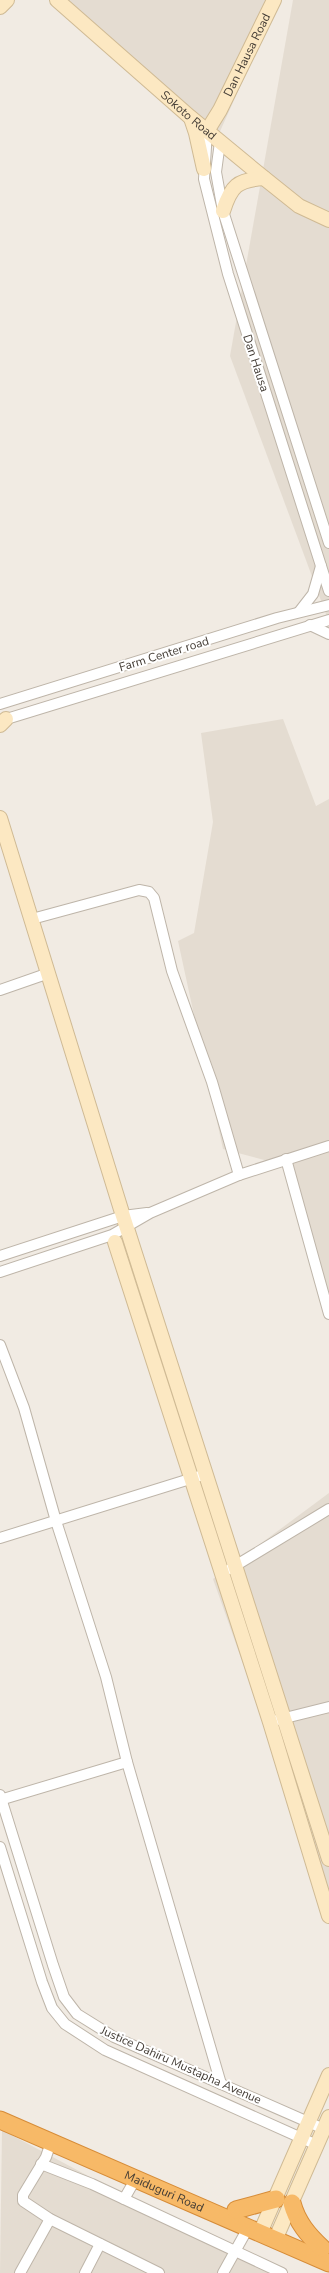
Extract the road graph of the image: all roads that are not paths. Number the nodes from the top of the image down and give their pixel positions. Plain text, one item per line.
1 (7, 0) edge
2 (57, 0) edge
3 (274, 0) edge
4 (0, 7) edge
5 (220, 110) junction
6 (190, 117) junction
7 (207, 131) junction
8 (220, 142) junction
9 (204, 169) junction
10 (264, 178) junction
11 (223, 211) junction
12 (329, 220) edge
13 (329, 543) edge
14 (321, 566) junction
15 (329, 591) edge
16 (329, 605) edge
17 (299, 612) junction
18 (329, 620) edge
19 (310, 625) junction
20 (329, 634) edge
21 (0, 704) edge
22 (2, 721) edge
23 (0, 818) edge
24 (32, 920) junction
25 (49, 973) junction
26 (0, 990) edge
27 (329, 1146) edge
28 (286, 1159) junction
29 (238, 1175) junction
30 (125, 1222) junction
31 (115, 1242) dead end
32 (0, 1256) edge
33 (0, 1272) edge
34 (329, 1314) edge
35 (0, 1345) edge
36 (206, 1474) junction
37 (191, 1478) junction
38 (329, 1509) edge
39 (56, 1521) junction
40 (0, 1538) edge
41 (234, 1567) junction
42 (220, 1573) junction
43 (328, 1710) edge
44 (285, 1719) junction
45 (270, 1722) junction
46 (127, 1762) junction
47 (0, 1798) edge
48 (0, 1848) edge
49 (329, 1859) edge
50 (329, 1916) edge
51 (76, 2014) junction
52 (65, 2024) junction
53 (329, 2075) edge
54 (221, 2084) junction
55 (0, 2108) edge
56 (0, 2120) edge
57 (308, 2122) junction
58 (326, 2123) edge
59 (0, 2134) edge
60 (33, 2135) junction
61 (301, 2138) junction
62 (51, 2142) junction
63 (318, 2145) junction
64 (42, 2164) junction
65 (135, 2180) junction
66 (124, 2199) junction
67 (276, 2199) junction
68 (292, 2203) junction
69 (236, 2210) junction
70 (50, 2219) junction
71 (266, 2231) junction
72 (100, 2244) junction
73 (326, 2249) edge
74 (235, 2250) junction
75 (329, 2264) edge
76 (20, 2273) edge
77 (85, 2273) edge
78 (159, 2273) edge
79 (223, 2273) edge
80 (282, 2273) edge

1 - 4 street
2 - 6 street, Sokoto Road
3 - 5 street, Dan Hausa Road
5 - 7 street, Dan Hausa Road
5 - 8 street
6 - 7 street, Sokoto Road
6 - 9 street
7 - 8 street, Sokoto Road
7 - 9 street, Dan Hausa
8 - 10 street, Sokoto Road
8 - 11 street, Dan Hausa
9 - 14 street, Dan Hausa
10 - 11 street
10 - 12 street, Sokoto Road
11 - 13 street, Dan Hausa
14 - 15 street, Dan Hausa
14 - 17 street
16 - 17 street, Farm Center road
17 - 21 street, Farm Center road
18 - 19 street
19 - 20 street
19 - 22 street
23 - 24 street
24 - 25 street
24 - 29 street
25 - 26 street
25 - 30 street
27 - 28 street
28 - 29 street
28 - 34 street
29 - 30 street
30 - 32 street
30 - 33 street
30 - 36 street
31 - 37 street
35 - 39 street
36 - 37 street
36 - 41 street
37 - 39 street
37 - 42 street
38 - 41 street
39 - 40 street
39 - 46 street
41 - 42 street
41 - 44 street
42 - 45 street
43 - 44 street
44 - 45 street
44 - 49 street
45 - 50 street
46 - 47 street
46 - 54 street
47 - 51 street, Justice Dahiru Mustapha Avenue
48 - 52 street
51 - 52 street
51 - 54 street, Justice Dahiru Mustapha Avenue
52 - 61 street
53 - 57 street
54 - 57 street, Justice Dahiru Mustapha Avenue
55 - 69 highway, Maiduguri Road
56 - 60 highway, Maiduguri Road
57 - 58 street, Justice Dahiru Mustapha Avenue
57 - 61 street
58 - 63 street
59 - 60 highway
60 - 62 highway, Maiduguri Road
61 - 63 street
61 - 67 street
62 - 64 street
62 - 65 highway, Maiduguri Road
63 - 68 street
64 - 66 street
64 - 70 street
65 - 66 street
65 - 71 highway, Maiduguri Road
66 - 74 street
67 - 69 highway
67 - 71 street
68 - 71 street
68 - 73 highway
69 - 71 highway, Maiduguri Road
70 - 72 street
70 - 76 street
71 - 73 highway, Maiduguri Road
71 - 74 street
71 - 75 highway, Maiduguri Road
72 - 77 street
72 - 78 street
74 - 79 street
74 - 80 street

